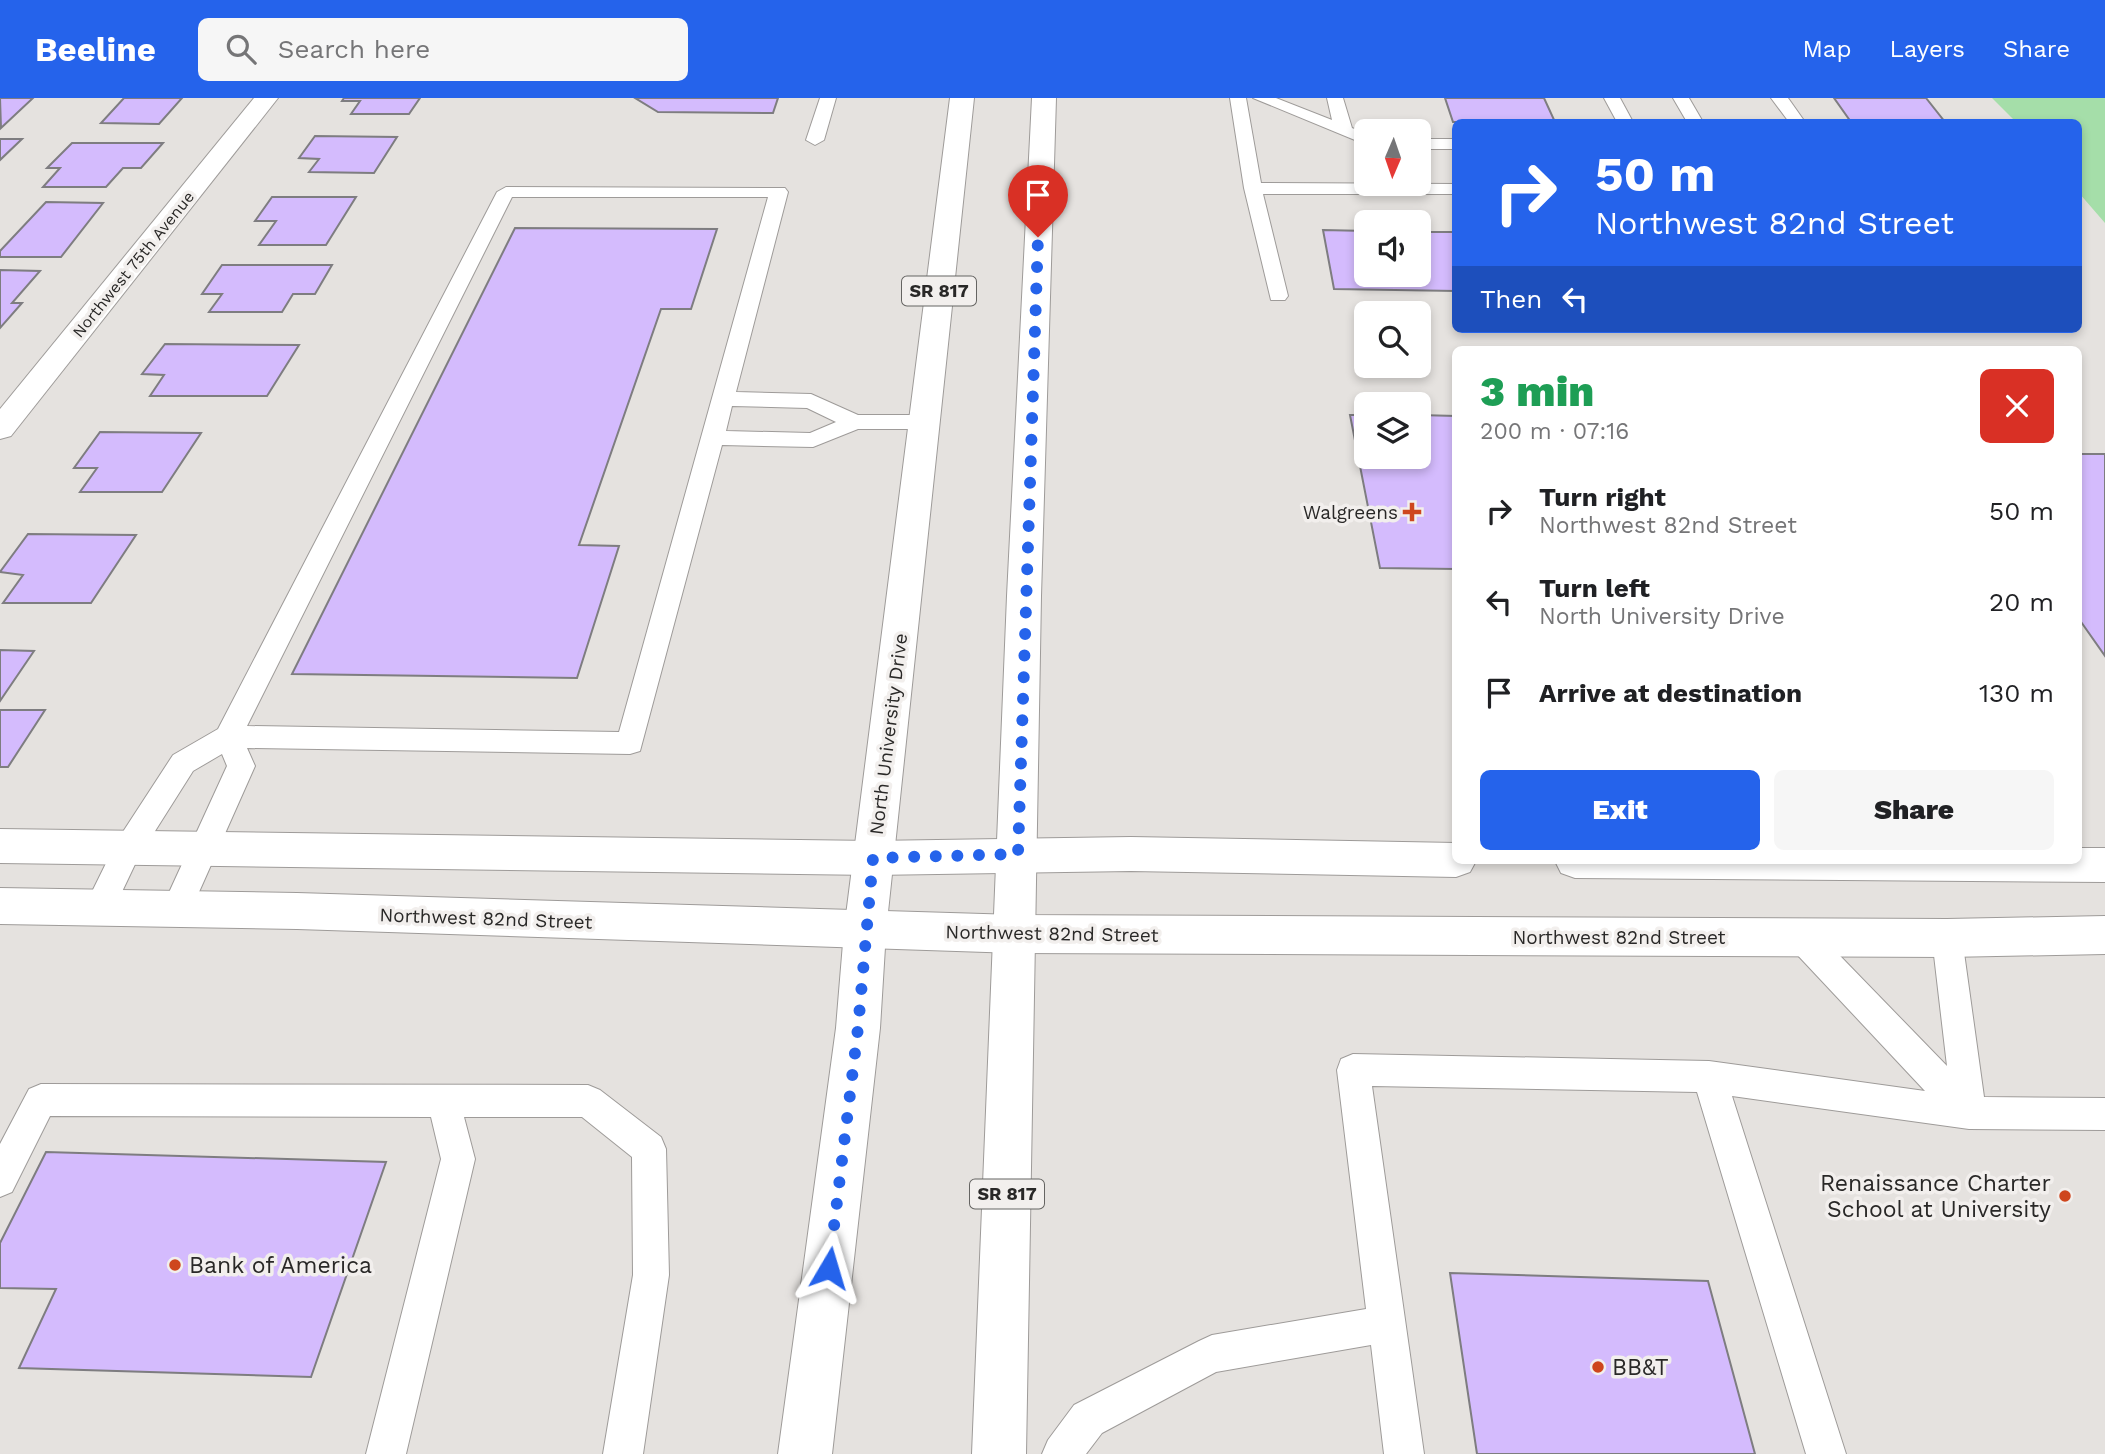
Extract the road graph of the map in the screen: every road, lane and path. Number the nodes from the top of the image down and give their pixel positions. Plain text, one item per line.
1 (267, 98) edge
2 (828, 98) edge
3 (961, 98) edge
4 (1044, 98) edge
5 (1238, 98) edge
6 (1261, 98) edge
7 (1335, 98) edge
8 (1612, 98) edge
9 (1681, 98) edge
10 (1779, 98) edge
11 (1623, 119) edge
12 (1693, 119) edge
13 (1795, 119) edge
14 (1345, 132) junction
15 (1354, 135) edge
16 (815, 141) dead end
17 (1432, 144) edge
18 (1452, 144) edge
19 (1253, 188) junction
20 (1452, 189) edge
21 (1278, 296) dead end
22 (724, 399) junction
23 (855, 422) junction
24 (925, 422) junction
25 (0, 429) edge
26 (714, 438) junction
27 (228, 737) junction
28 (0, 846) edge
29 (127, 850) junction
30 (204, 852) junction
31 (1018, 854) junction
32 (873, 858) junction
33 (1452, 860) edge
34 (1972, 864) edge
35 (2105, 865) edge
36 (0, 906) edge
37 (99, 908) junction
38 (176, 911) junction
39 (865, 931) junction
40 (1016, 934) junction
41 (2105, 935) edge
42 (1801, 937) junction
43 (1947, 938) junction
44 (1709, 1077) junction
45 (444, 1102) junction
46 (1969, 1113) junction
47 (2105, 1114) edge
48 (0, 1180) edge
49 (1386, 1324) junction
50 (386, 1454) edge
51 (623, 1454) edge
52 (805, 1454) edge
53 (999, 1454) edge
54 (1062, 1454) edge
55 (1404, 1454) edge
56 (1826, 1454) edge

1 - 25 street, Northwest 75th Avenue
2 - 16 lane
3 - 24 street, North University Drive / SR 817
4 - 31 street, SR 817
5 - 19 lane
6 - 14 lane
7 - 14 lane
8 - 11 lane
9 - 12 lane
10 - 13 lane
14 - 15 lane
17 - 18 lane
19 - 20 lane
19 - 21 lane
22 - 23 lane
22 - 26 lane
22 - 27 lane
23 - 24 lane
23 - 26 lane
24 - 32 street, North University Drive / SR 817
26 - 27 lane
27 - 29 lane
27 - 30 lane
28 - 29 street
29 - 30 street
29 - 37 lane
30 - 32 street
30 - 38 lane
31 - 32 street
31 - 33 street
31 - 40 street, SR 817
32 - 39 street, North University Drive / SR 817
34 - 35 street
36 - 37 street, Northwest 82nd Street
37 - 38 street, Northwest 82nd Street
38 - 39 street, Northwest 82nd Street
39 - 40 street, Northwest 82nd Street
39 - 52 street, North University Drive / SR 817
40 - 42 street, Northwest 82nd Street
40 - 53 street, SR 817
41 - 43 street, Northwest 82nd Street
42 - 43 street, Northwest 82nd Street
42 - 46 lane
43 - 46 lane
44 - 46 lane
44 - 49 lane
44 - 56 lane
45 - 48 lane
45 - 50 lane
45 - 51 lane
46 - 47 lane
49 - 54 lane
49 - 55 lane

